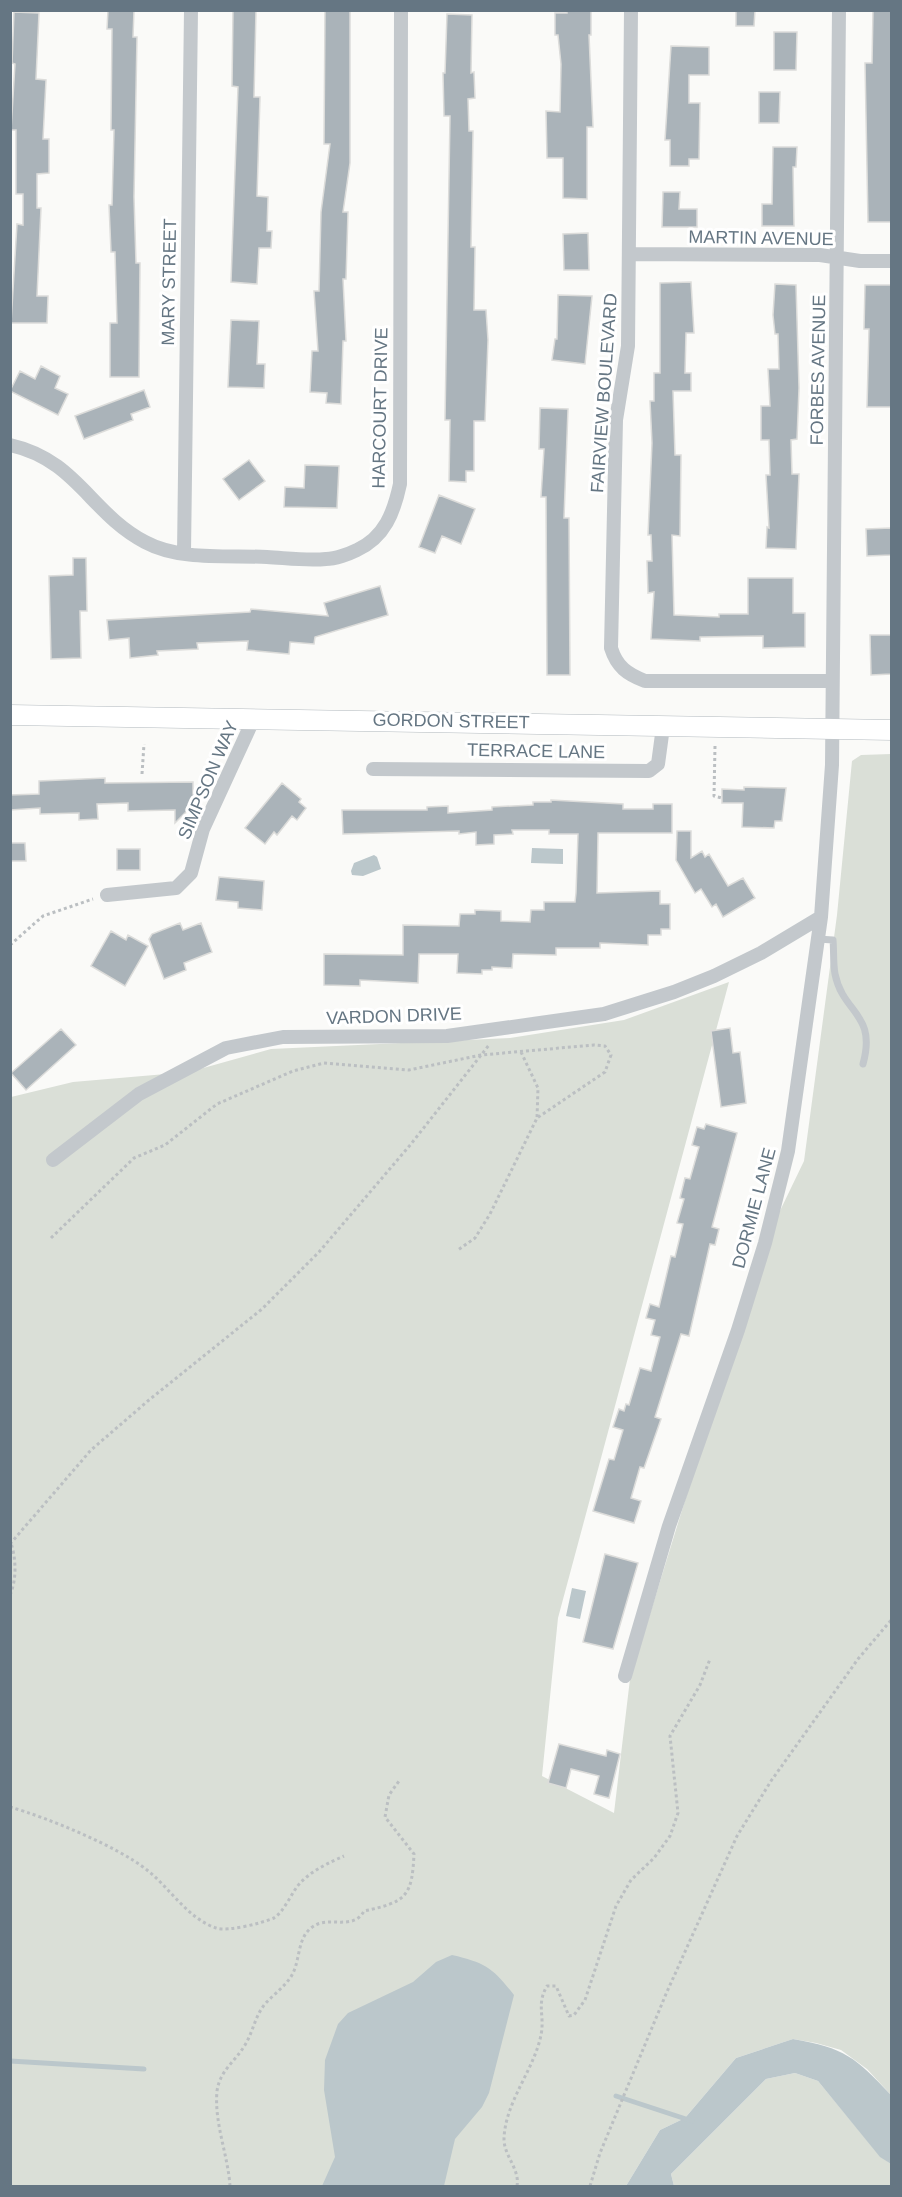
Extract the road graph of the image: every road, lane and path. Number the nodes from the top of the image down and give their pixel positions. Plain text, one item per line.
1 (191, 10) edge
2 (400, 10) edge
3 (631, 10) edge
4 (839, 10) edge
5 (630, 254) junction
6 (837, 257) junction
7 (891, 261) edge
8 (10, 445) edge
9 (184, 553) junction
10 (832, 681) junction
11 (10, 715) edge
12 (254, 718) junction
13 (663, 727) junction
14 (832, 730) junction
15 (891, 730) edge
16 (144, 744) dead end
17 (716, 746) dead end
18 (373, 769) dead end
19 (142, 774) dead end
20 (722, 798) dead end
21 (106, 895) joint
22 (821, 917) junction
23 (818, 939) junction
24 (10, 945) edge
25 (502, 1028) junction
26 (520, 1051) junction
27 (481, 1055) junction
28 (863, 1064) dead end
29 (537, 1118) junction
30 (53, 1160) dead end
31 (51, 1238) dead end
32 (458, 1250) dead end
33 (11, 1544) edge
34 (10, 1595) edge
35 (891, 1619) edge
36 (710, 1659) dead end
37 (625, 1676) dead end
38 (399, 1781) dead end
39 (10, 1806) edge
40 (344, 1856) dead end
41 (230, 2187) edge
42 (517, 2187) edge
43 (590, 2187) edge

1 - 9 street, MARY STREET
2 - 9 street, HARCOURT DRIVE
3 - 5 street, FAIRVIEW BOULEVARD
4 - 6 street, FORBES AVENUE
5 - 6 street, MARTIN AVENUE
5 - 10 street, FAIRVIEW BOULEVARD
6 - 7 street, MARTIN AVENUE
6 - 10 street, FORBES AVENUE
8 - 9 street, HARCOURT DRIVE
10 - 14 street, FORBES AVENUE
11 - 12 main road, GORDON STREET
12 - 13 main road, GORDON STREET
12 - 21 street, SIMPSON WAY
13 - 14 main road, GORDON STREET
13 - 18 street, TERRACE LANE
14 - 15 main road, GORDON STREET
14 - 22 street, DORMIE LANE
16 - 19 path
17 - 20 path
21 - 24 path
22 - 23 street, DORMIE LANE
22 - 25 street, VARDON DRIVE
23 - 28 lane
23 - 37 street, DORMIE LANE
25 - 27 path
25 - 30 street, VARDON DRIVE
26 - 27 path
26 - 29 path
26 - 29 path
27 - 31 path
27 - 33 path
29 - 32 path
33 - 34 path
35 - 43 path
36 - 42 path
38 - 41 path
39 - 40 path

